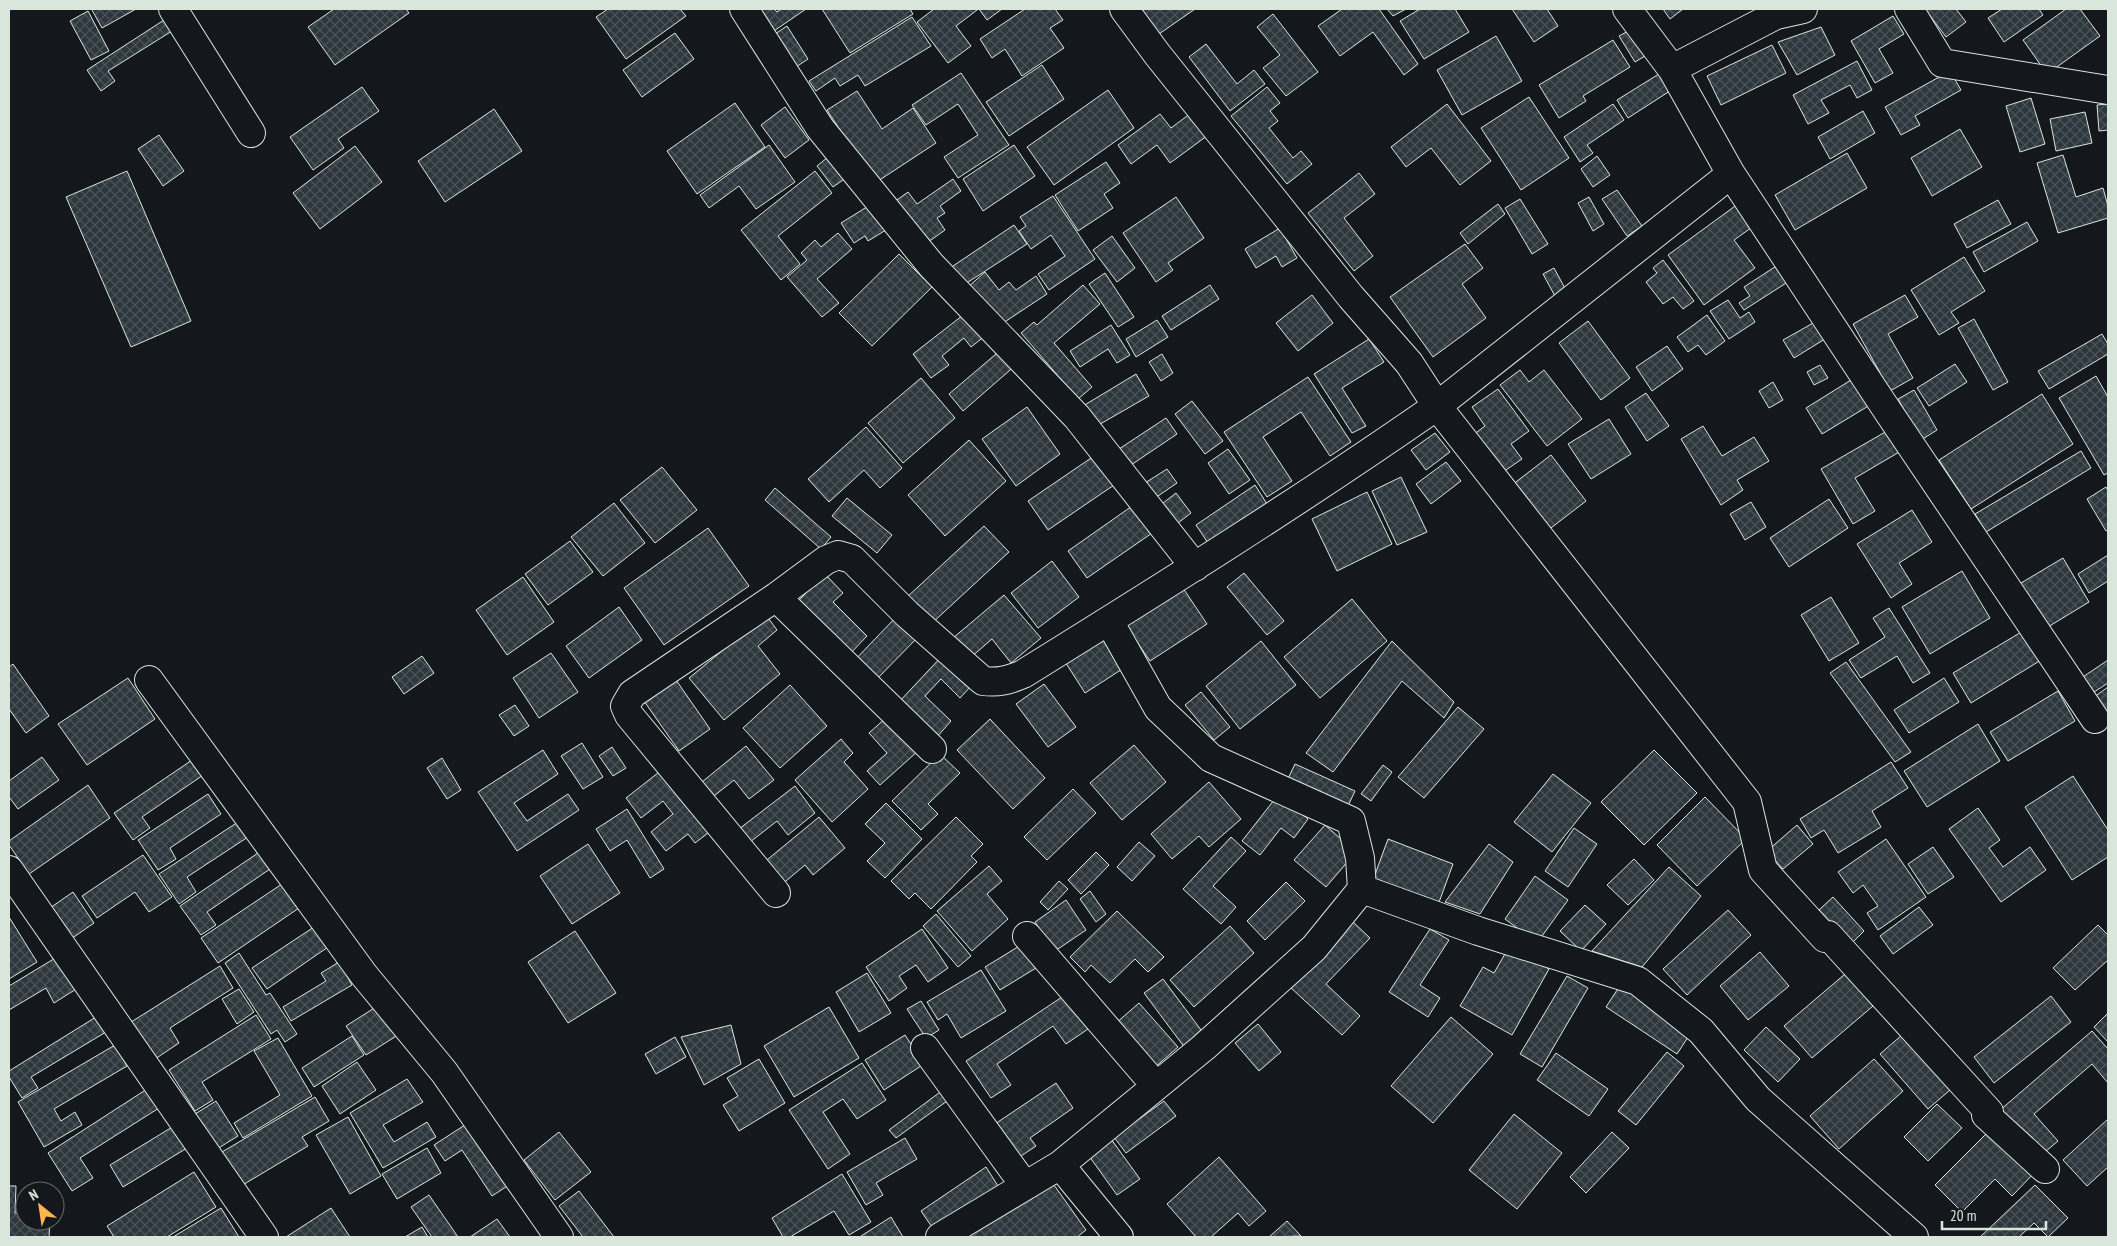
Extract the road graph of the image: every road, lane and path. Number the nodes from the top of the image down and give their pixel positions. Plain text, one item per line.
1 (173, 9) edge
2 (744, 9) edge
3 (1124, 9) edge
4 (1627, 9) edge
5 (1803, 9) edge
6 (1909, 9) edge
7 (1672, 69) junction
8 (2108, 90) edge
9 (251, 133) dead end
10 (1731, 174) junction
11 (1437, 406) junction
12 (1195, 567) junction
13 (776, 597) junction
14 (1109, 620) junction
15 (149, 680) dead end
16 (2096, 719) dead end
17 (932, 749) dead end
18 (9, 870) edge
19 (1362, 889) junction
20 (776, 893) dead end
21 (1027, 936) dead end
22 (925, 1048) dead end
23 (1156, 1086) junction
24 (1060, 1165) junction
25 (2045, 1169) dead end
26 (1025, 1186) junction
27 (264, 1237) edge
28 (559, 1237) edge
29 (940, 1237) edge
30 (1119, 1237) edge
31 (1914, 1237) edge

1 - 9 street
2 - 12 street
3 - 11 street
4 - 7 street
5 - 7 street
6 - 8 street
7 - 10 street
10 - 11 street
10 - 16 street
11 - 12 street
11 - 25 street
12 - 14 street
13 - 14 street
13 - 17 street
13 - 20 street
14 - 19 street
15 - 28 street
18 - 27 street
19 - 23 street
19 - 31 street
21 - 23 street
22 - 26 street
23 - 24 street
24 - 26 street
24 - 30 street
26 - 29 street

